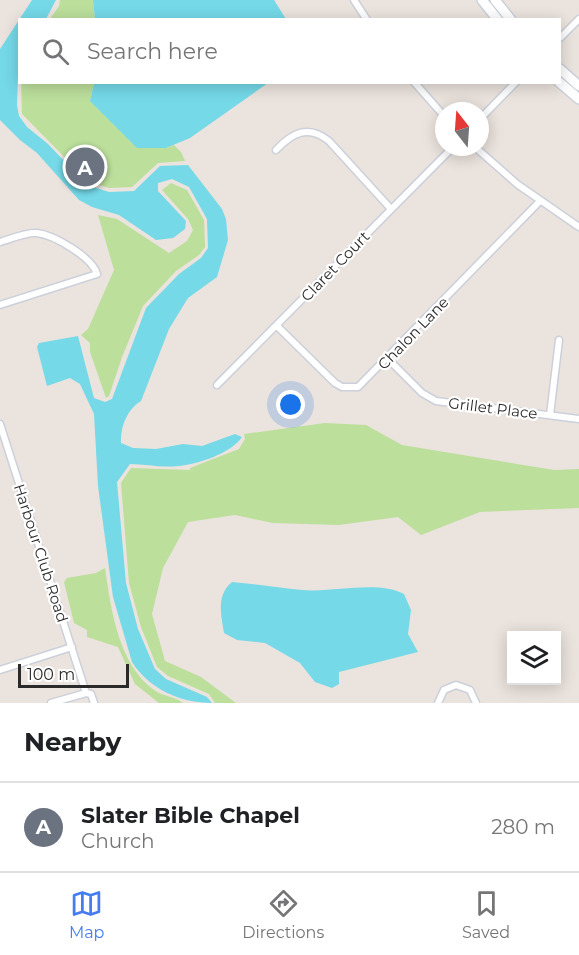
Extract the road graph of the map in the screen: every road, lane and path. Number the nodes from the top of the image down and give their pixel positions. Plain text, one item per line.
1 (354, 0) edge
2 (482, 0) edge
3 (495, 0) edge
4 (367, 18) edge
5 (496, 18) edge
6 (509, 18) edge
7 (579, 19) edge
8 (561, 37) edge
9 (561, 70) edge
10 (416, 84) edge
11 (514, 84) edge
12 (561, 84) edge
13 (579, 86) edge
14 (579, 99) edge
15 (435, 106) edge
16 (489, 110) edge
17 (276, 150) dead end
18 (444, 156) edge
19 (486, 156) edge
20 (540, 201) junction
21 (391, 209) junction
22 (579, 227) edge
23 (0, 242) edge
24 (0, 305) edge
25 (277, 326) junction
26 (559, 340) dead end
27 (387, 358) junction
28 (217, 385) dead end
29 (550, 415) junction
30 (579, 419) edge
31 (0, 424) edge
32 (72, 647) junction
33 (0, 670) edge
34 (86, 693) junction
35 (51, 703) edge
36 (94, 703) edge
37 (438, 703) edge
38 (476, 703) edge

1 - 4 street
2 - 5 street
3 - 6 street
7 - 8 street
9 - 13 street
10 - 15 street
11 - 16 street
12 - 14 street
17 - 21 street
18 - 21 street, Claret Court
19 - 20 street
20 - 22 street
20 - 27 street, Chalon Lane
21 - 25 street, Claret Court
23 - 24 street
25 - 27 street, Chalon Lane
25 - 28 street, Claret Court
26 - 29 street
27 - 29 street, Grillet Place
29 - 30 street, Grillet Place
31 - 32 street, Harbour Club Road
32 - 33 street
32 - 34 street, Harbour Club Road
34 - 35 street
34 - 36 street
37 - 38 street

